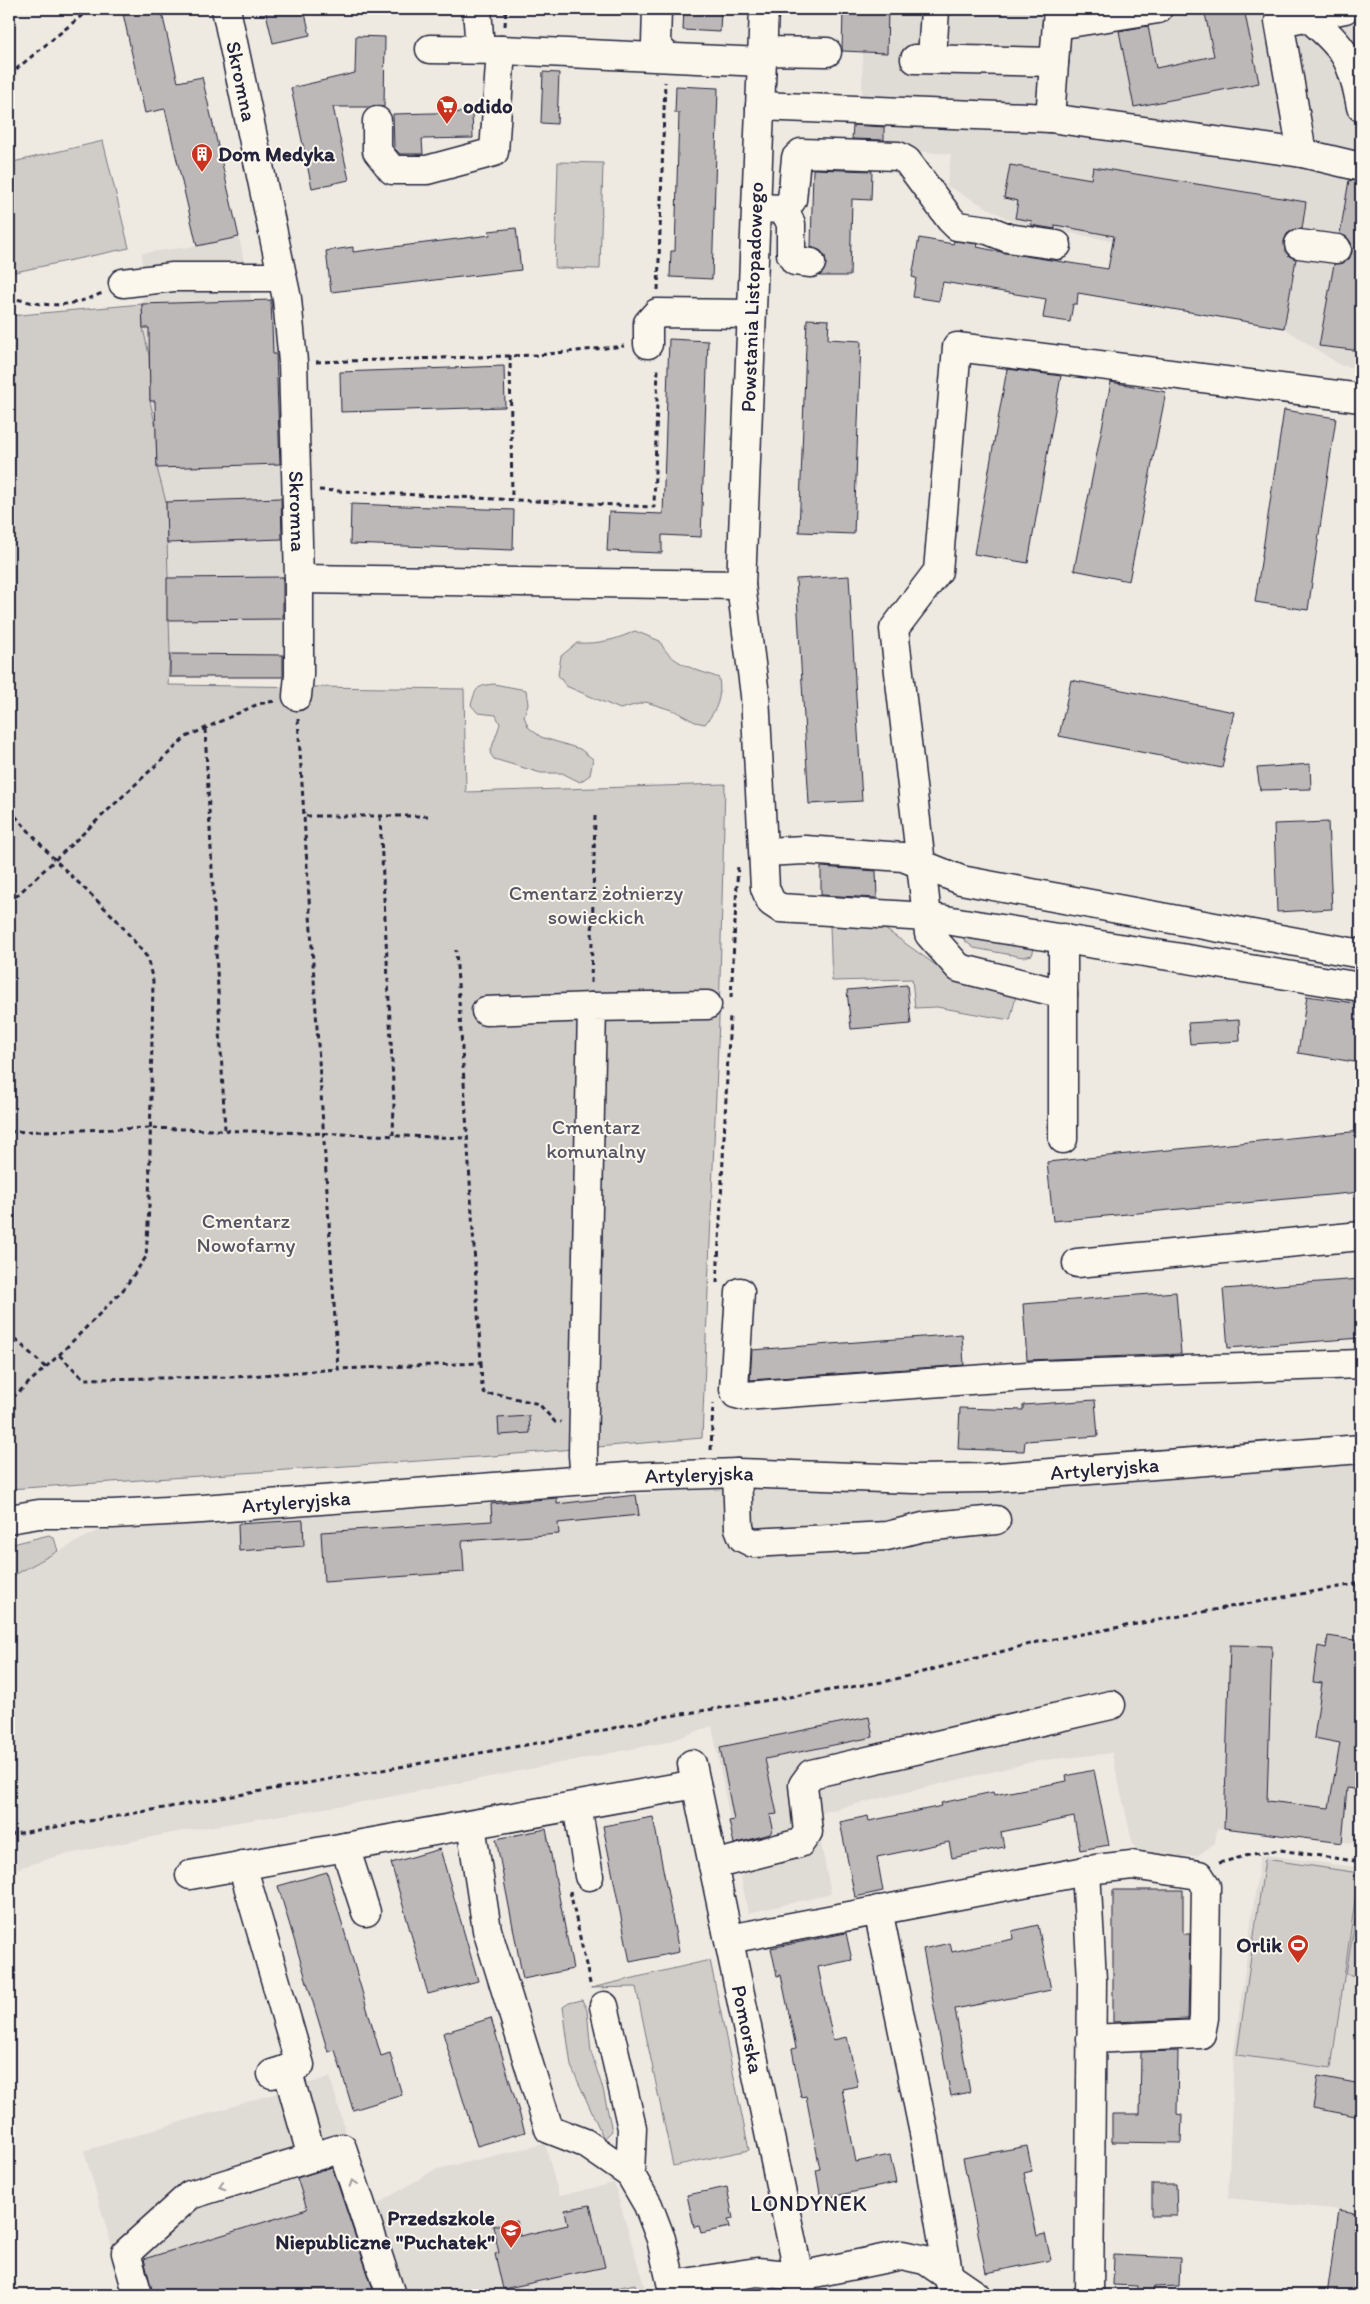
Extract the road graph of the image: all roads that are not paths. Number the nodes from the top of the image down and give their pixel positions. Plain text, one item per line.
1 (226, 9) edge
2 (477, 9) edge
3 (657, 9) edge
4 (764, 9) edge
5 (936, 9) edge
6 (1158, 9) edge
7 (1345, 9) edge
8 (1278, 15) edge
9 (1057, 17) edge
10 (1308, 17) junction
11 (495, 42) junction
12 (430, 49) dead end
13 (827, 52) dead end
14 (666, 56) junction
15 (762, 56) junction
16 (1054, 62) junction
17 (760, 106) junction
18 (1361, 106) edge
19 (1050, 118) junction
20 (377, 121) dead end
21 (1302, 153) junction
22 (1361, 166) edge
23 (756, 208) junction
24 (784, 209) junction
25 (1299, 244) dead end
26 (1057, 245) dead end
27 (1337, 249) dead end
28 (810, 263) dead end
29 (282, 277) junction
30 (123, 283) road end
31 (752, 314) junction
32 (648, 344) road end
33 (1361, 398) edge
34 (299, 579) junction
35 (741, 585) junction
36 (297, 696) road end
37 (751, 854) junction
38 (922, 864) junction
39 (927, 917) junction
40 (1063, 938) junction
41 (1361, 954) edge
42 (1361, 987) edge
43 (1062, 994) junction
44 (707, 1005) dead end
45 (589, 1007) junction
46 (486, 1011) dead end
47 (1063, 1138) dead end
48 (1361, 1236) edge
49 (1077, 1263) dead end
50 (728, 1288) road end
51 (1361, 1364) edge
52 (1361, 1449) edge
53 (737, 1474) junction
54 (585, 1480) junction
55 (38, 1514) junction
56 (113, 1514) junction
57 (9, 1515) edge
58 (9, 1520) edge
59 (996, 1520) dead end
60 (9, 1535) edge
61 (1111, 1705) dead end
62 (576, 1806) junction
63 (471, 1825) junction
64 (345, 1847) junction
65 (713, 1865) junction
66 (242, 1866) junction
67 (1086, 1870) junction
68 (190, 1875) dead end
69 (580, 1882) road end
70 (878, 1910) junction
71 (366, 1912) dead end
72 (729, 1939) junction
73 (598, 1997) road end
74 (1091, 2039) junction
75 (312, 2157) junction
76 (630, 2174) junction
77 (801, 2286) edge
78 (951, 2286) edge
79 (673, 2290) edge
80 (138, 2295) edge
81 (391, 2295) edge
82 (976, 2295) edge
83 (1089, 2295) edge

1 - 29 street, Skromna
2 - 11 street
3 - 14 street
4 - 15 street, Powstania Listopadowego
5 - 16 street
6 - 9 street
7 - 10 street
8 - 10 street
8 - 21 street
9 - 16 street
10 - 18 street
11 - 12 street
11 - 14 street
11 - 20 street
13 - 15 street
14 - 15 street
15 - 17 street, Powstania Listopadowego
16 - 19 street
17 - 19 street
17 - 23 street, Powstania Listopadowego
19 - 21 street
21 - 22 street
23 - 24 street
23 - 31 street, Powstania Listopadowego
24 - 26 street
24 - 28 street
25 - 27 street
29 - 30 street
29 - 34 street, Skromna
31 - 32 street
31 - 35 street, Powstania Listopadowego
33 - 38 street
34 - 35 street, Skromna
34 - 36 street
35 - 37 street, Powstania Listopadowego
37 - 38 street
37 - 39 street, Powstania Listopadowego
38 - 39 street
38 - 41 street
39 - 40 street, Powstania Listopadowego
39 - 43 street
40 - 42 street, Powstania Listopadowego
40 - 43 street
43 - 47 street
44 - 45 street
45 - 46 street
45 - 54 street
48 - 49 street
50 - 51 street
52 - 53 street, Artyleryjska
53 - 54 street, Artyleryjska
53 - 59 street
54 - 56 street, Artyleryjska
55 - 56 street, Artyleryjska
55 - 57 street
55 - 58 street
56 - 60 street
61 - 65 street
62 - 63 street
62 - 65 street, Pomorska
62 - 69 street
63 - 64 street
63 - 76 street
64 - 66 street
64 - 71 street
65 - 72 street, Pomorska
66 - 68 street
66 - 75 street
67 - 70 street
67 - 74 street
67 - 74 street
70 - 72 street
70 - 78 street
72 - 77 street, Pomorska
73 - 76 street
74 - 83 street
75 -> 80 street
81 -> 75 street
76 - 79 street
77 - 78 street
77 - 79 street
78 - 82 street

